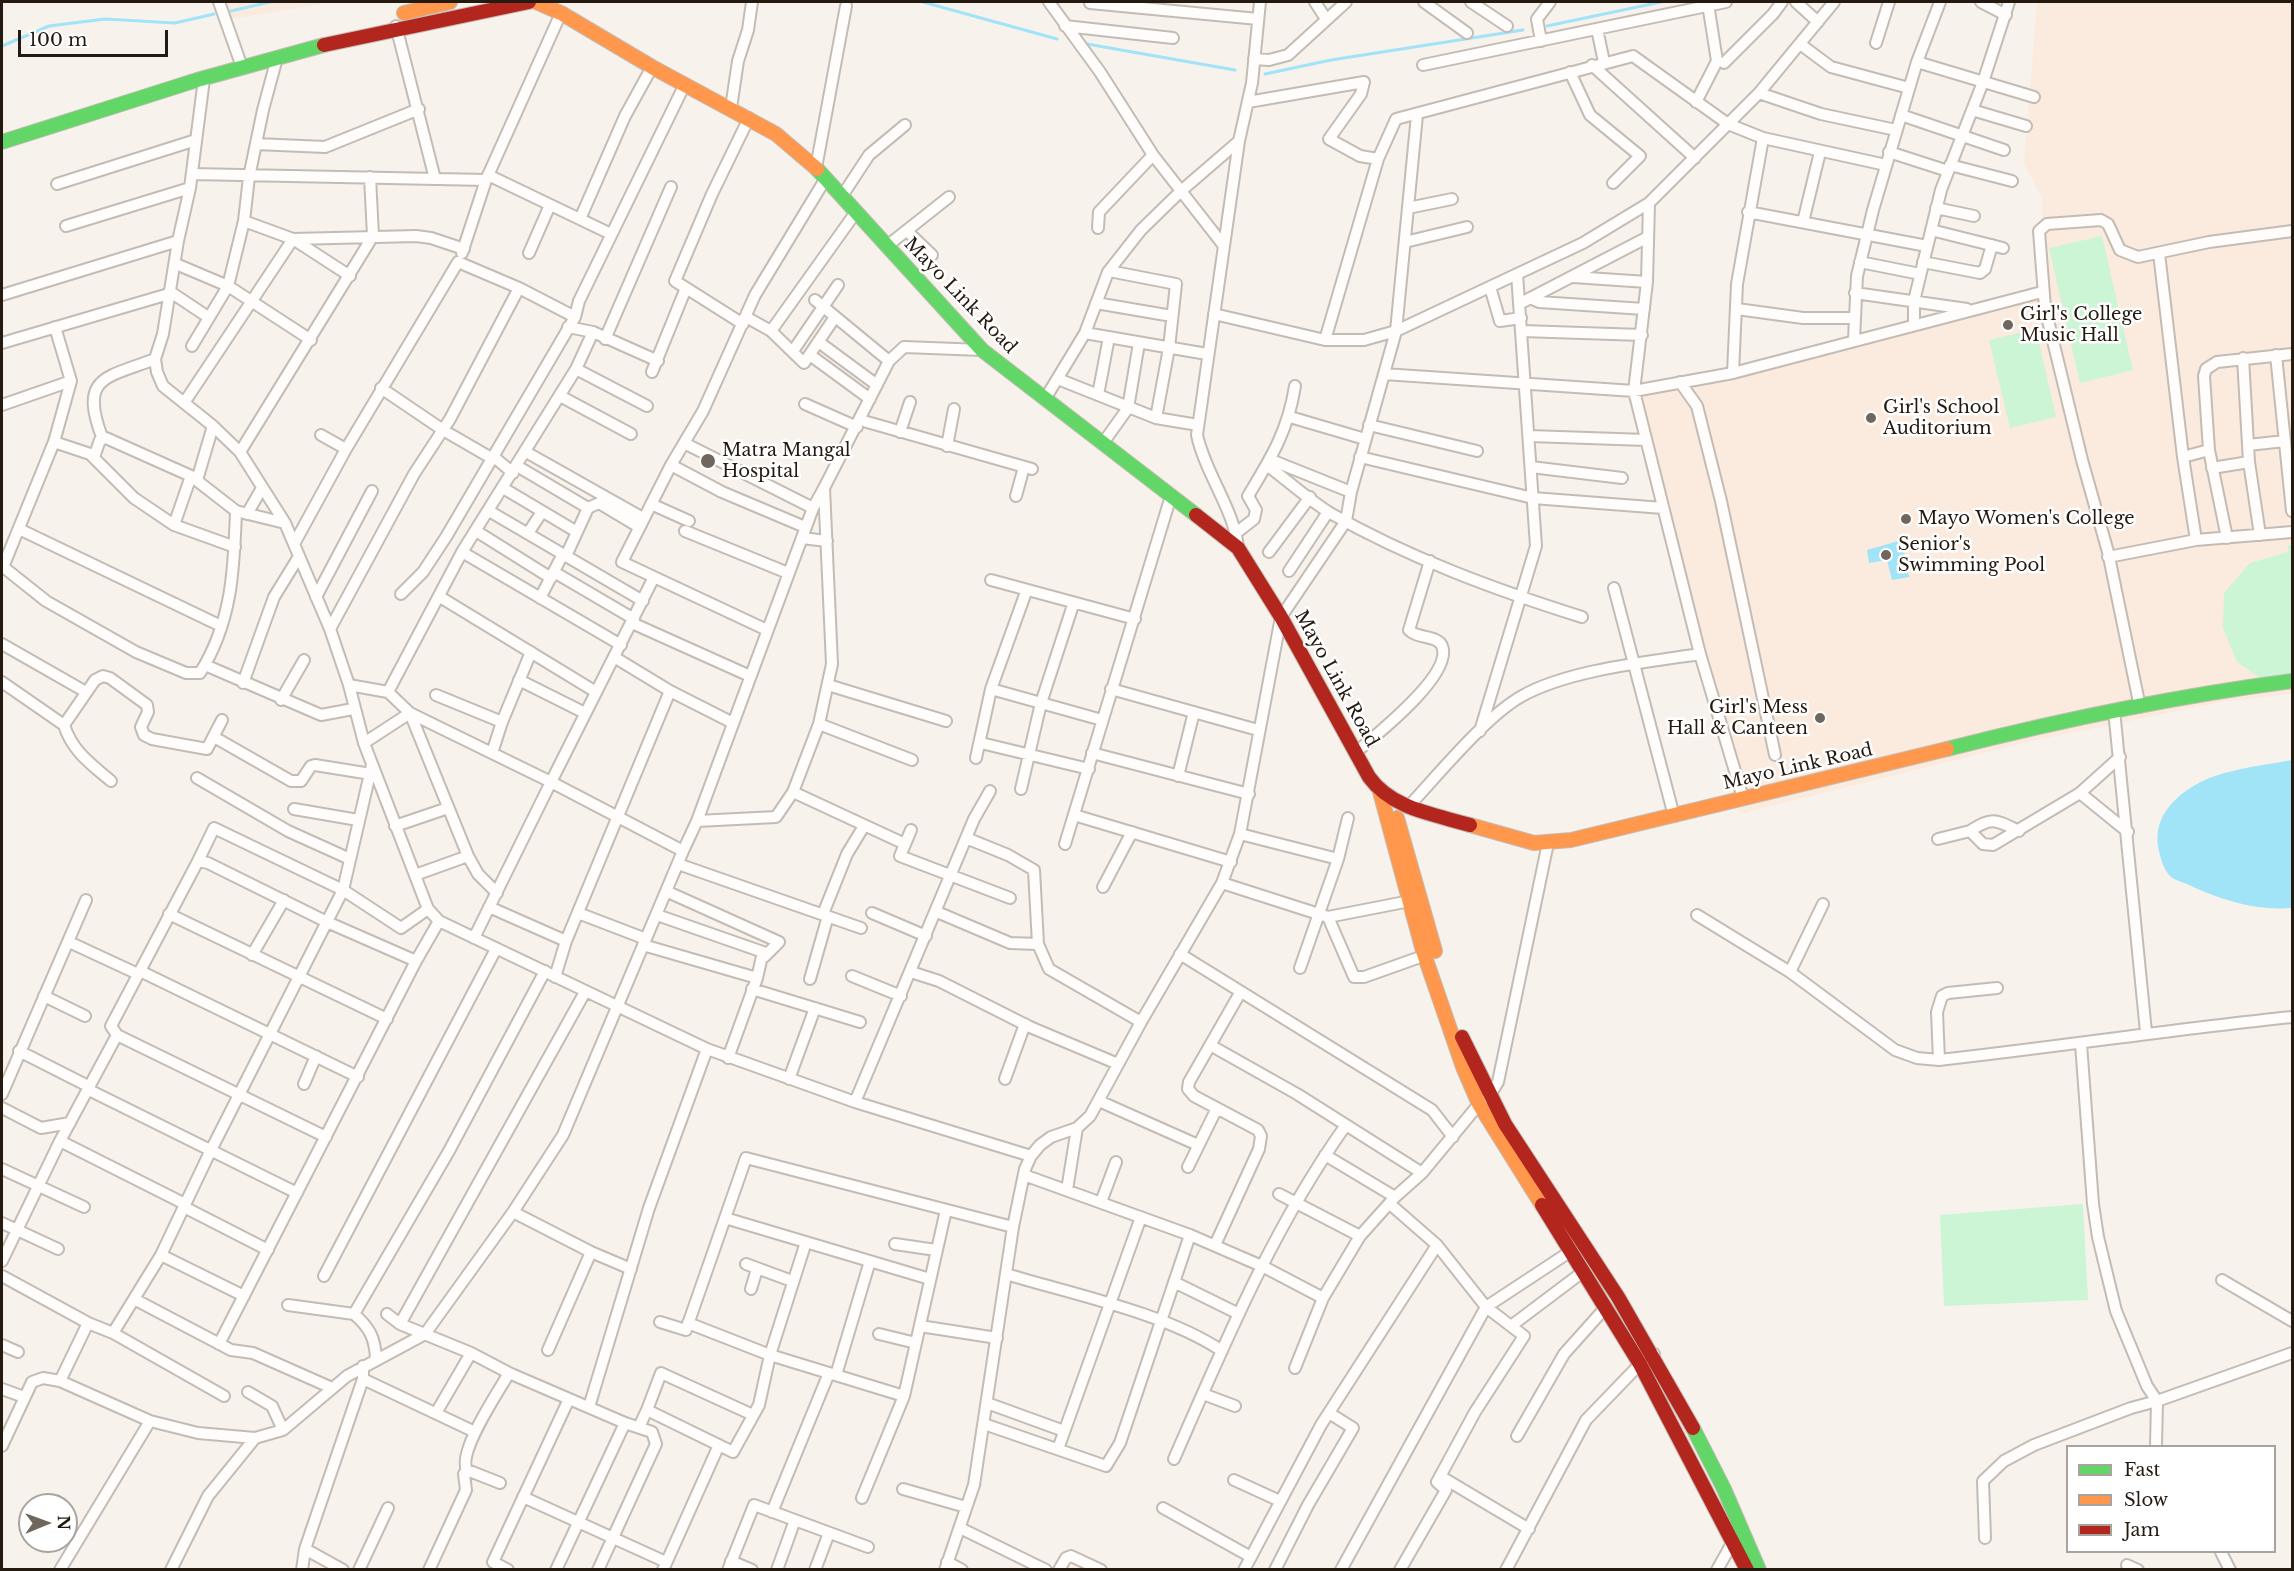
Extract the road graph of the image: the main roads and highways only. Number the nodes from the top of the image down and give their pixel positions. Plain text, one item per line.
1 (450, 2) edge
2 (529, 2) edge
3 (536, 2) edge
4 (241, 63) junction
5 (2, 129) edge
6 (2, 142) edge
7 (2292, 681) edge
8 (1386, 795) junction
9 (1484, 1100) junction
10 (1747, 1569) edge
11 (1759, 1569) edge

1 - 4 main road
2 - 4 main road
3 - 8 main road, Mayo Link Road
4 - 5 main road
4 - 6 main road
7 - 8 main road, Mayo Link Road
8 - 9 main road
8 - 9 main road
9 - 10 main road
9 - 11 main road

